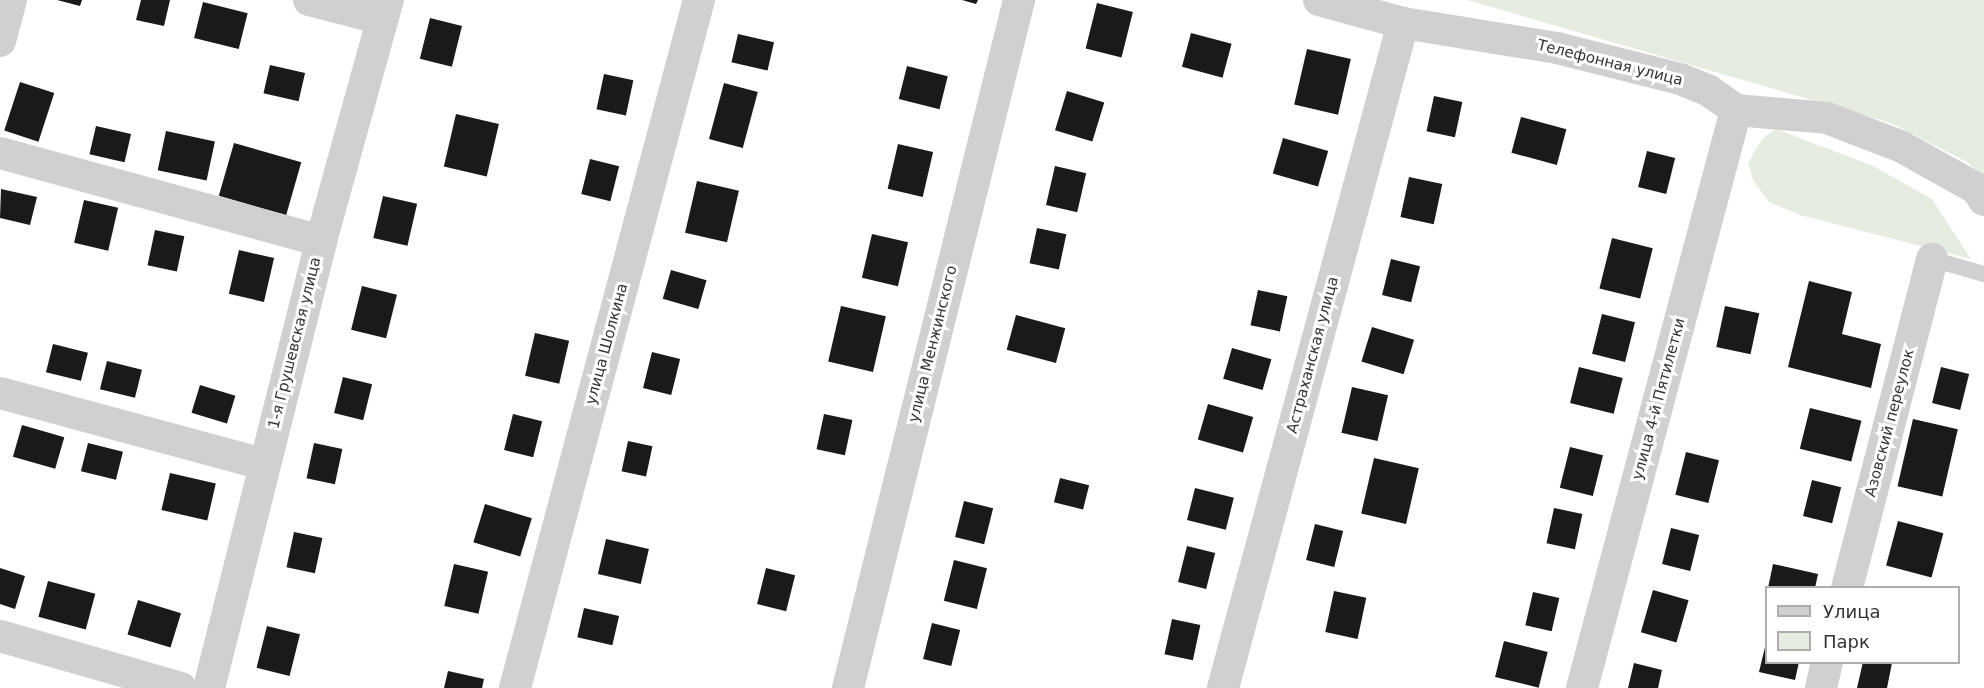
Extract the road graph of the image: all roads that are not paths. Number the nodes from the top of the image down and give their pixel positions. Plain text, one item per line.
1 (11, 0) edge
2 (309, 0) edge
3 (699, 0) edge
4 (1019, 0) edge
5 (1318, 0) edge
6 (386, 9) edge
7 (1402, 23) junction
8 (0, 41) edge
9 (1736, 110) junction
10 (0, 153) edge
11 (1984, 200) edge
12 (321, 241) junction
13 (1932, 259) joint
14 (1984, 274) edge
15 (0, 393) edge
16 (264, 464) junction
17 (1848, 586) edge
18 (0, 636) edge
19 (1827, 664) edge
20 (181, 688) edge
21 (209, 688) edge
22 (515, 688) edge
23 (848, 688) edge
24 (1223, 688) edge
25 (1582, 688) edge
26 (1821, 688) edge

1 - 8 street
2 - 6 street
3 - 22 street, улица Шолкина
4 - 23 street, улица Менжинского
5 - 7 street, Телефонная улица
6 - 12 street, 1-я Грушевская улица
7 - 9 street, Телефонная улица
7 - 24 street, Астраханская улица
9 - 11 street
9 - 25 street, улица 4-й Пятилетки
10 - 12 street
12 - 16 street, 1-я Грушевская улица
13 - 14 lane
13 - 17 street, Азовский переулок
15 - 16 street
16 - 21 street, 1-я Грушевская улица
18 - 20 street
19 - 26 street

